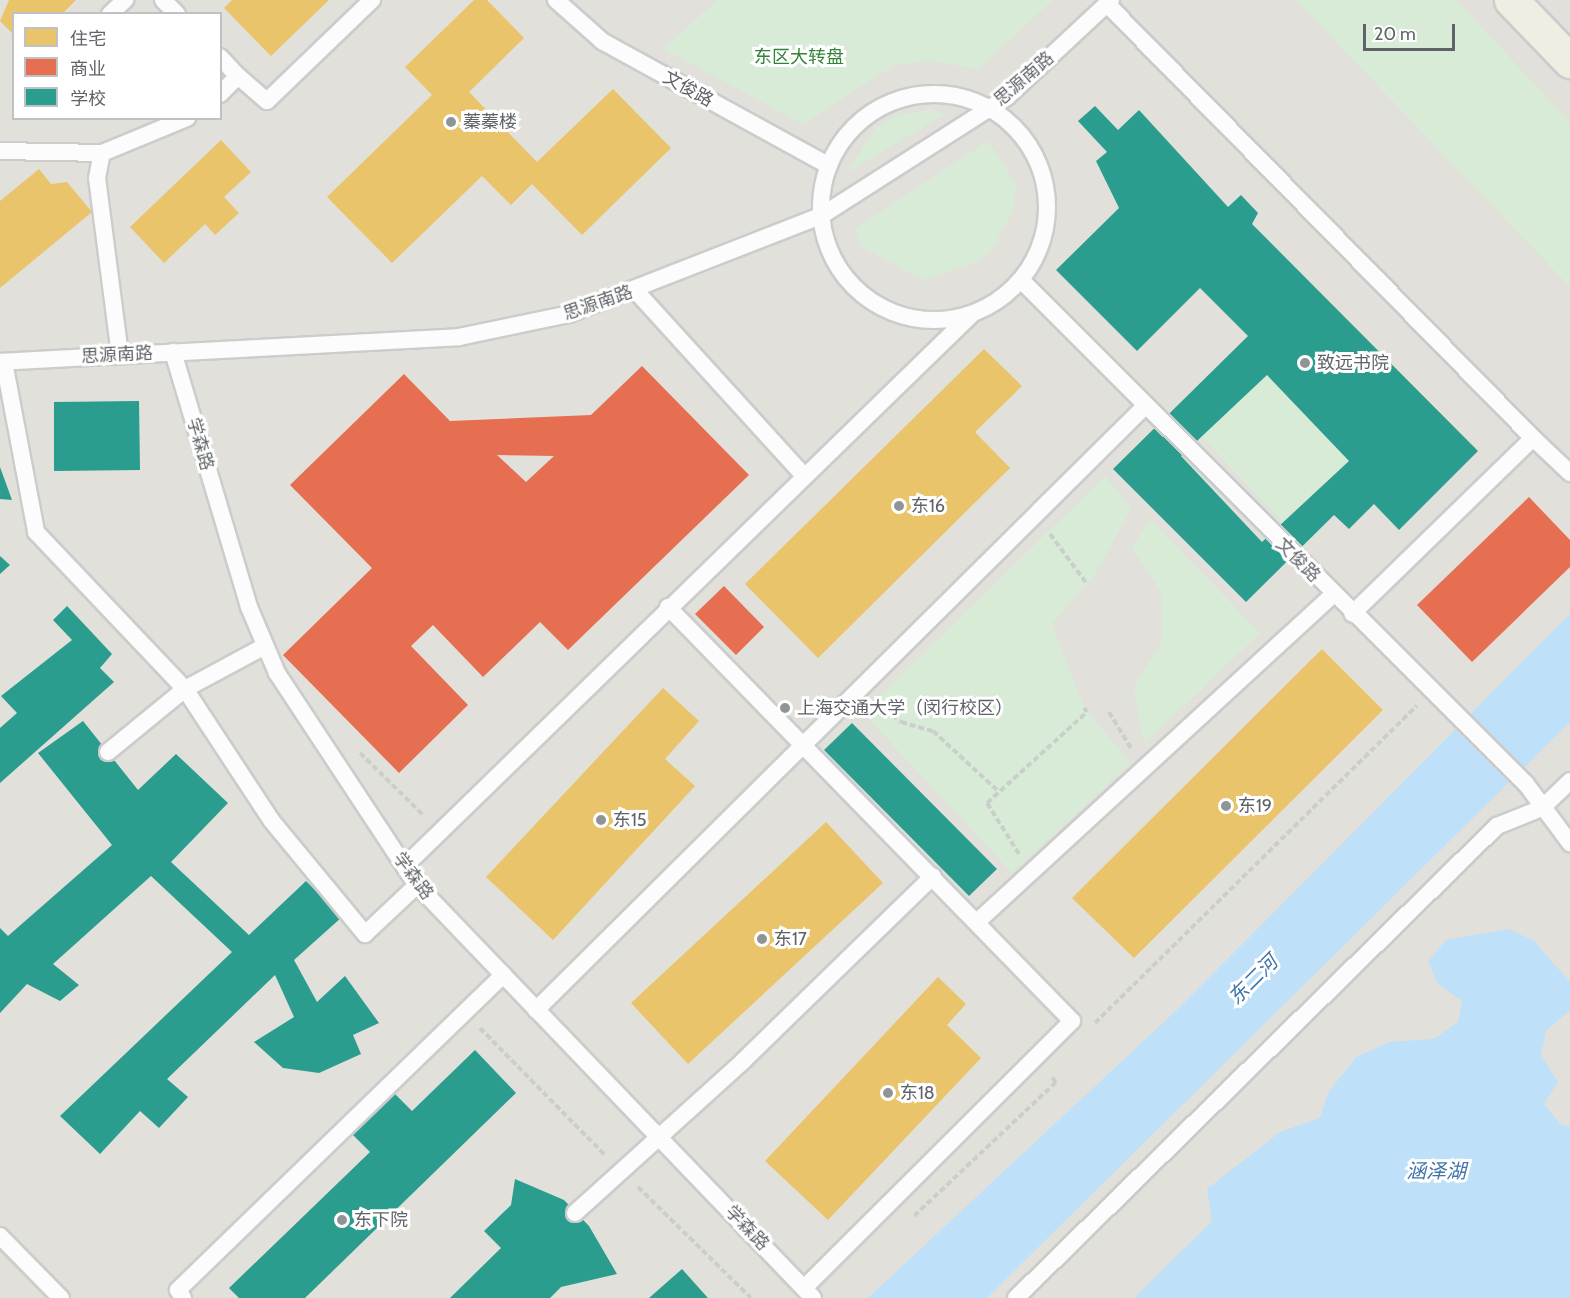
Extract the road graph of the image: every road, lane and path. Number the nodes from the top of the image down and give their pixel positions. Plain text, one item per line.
1 (125, 0) edge
2 (164, 0) edge
3 (372, 0) edge
4 (556, 0) edge
5 (1511, 0) edge
6 (1108, 2) edge
7 (112, 12) edge
8 (175, 12) edge
9 (222, 59) edge
10 (1570, 61) edge
11 (238, 76) junction
12 (222, 92) edge
13 (990, 108) junction
14 (181, 120) edge
15 (0, 151) edge
16 (102, 153) junction
17 (829, 166) junction
18 (821, 216) junction
19 (1021, 280) junction
20 (635, 290) junction
21 (972, 314) junction
22 (173, 352) junction
23 (120, 355) junction
24 (2, 362) edge
25 (1146, 406) junction
26 (1533, 438) junction
27 (1570, 473) edge
28 (804, 476) junction
29 (1036, 515) junction
30 (1087, 584) dead end
31 (1333, 594) junction
32 (668, 607) junction
33 (1352, 614) junction
34 (265, 646) junction
35 (862, 688) junction
36 (185, 689) junction
37 (1433, 694) junction
38 (1084, 708) dead end
39 (1109, 712) dead end
40 (802, 747) junction
41 (108, 752) dead end
42 (1143, 769) junction
43 (1570, 781) edge
44 (999, 792) junction
45 (1542, 807) junction
46 (1570, 843) edge
47 (405, 866) junction
48 (1031, 872) junction
49 (933, 876) junction
50 (417, 885) junction
51 (978, 921) junction
52 (503, 975) junction
53 (536, 1010) junction
54 (1093, 1024) dead end
55 (1046, 1070) dead end
56 (658, 1136) junction
57 (575, 1213) dead end
58 (911, 1219) dead end
59 (0, 1236) edge
60 (809, 1293) edge
61 (61, 1298) edge
62 (183, 1298) edge
63 (1016, 1298) edge

1 - 7 lane
2 - 8 lane
3 - 11 lane
4 - 17 lane, 文俊路
5 - 10 highway
6 - 13 lane, 思源南路
6 - 26 lane
9 - 11 lane
11 - 12 lane
13 - 17 lane
13 - 18 lane, 思源南路
13 - 19 lane
14 - 16 lane
15 - 16 lane
16 - 23 lane
17 - 18 lane
18 - 20 lane, 思源南路
18 - 21 lane
19 - 21 lane
19 - 25 lane, 文俊路
20 - 22 lane, 思源南路
20 - 28 lane
21 - 28 lane
22 - 23 lane, 思源南路
22 - 34 lane, 学森路
23 - 24 lane, 思源南路
24 - 36 lane
25 - 29 lane
25 - 31 lane, 文俊路
26 - 27 lane
26 - 33 lane
28 - 32 lane
29 - 30 path
29 - 35 lane
31 - 33 lane, 文俊路
31 - 42 lane
32 - 40 lane
32 - 47 lane
33 - 37 lane, 文俊路
34 - 36 lane
34 - 47 lane, 学森路
35 - 40 lane
35 - 44 path
36 - 41 lane
36 - 50 lane
37 - 45 lane, 文俊路
37 - 54 path
38 - 44 path
39 - 42 path
40 - 49 lane
40 - 53 lane
42 - 48 lane
43 - 45 lane
44 - 48 path
45 - 46 lane, 文俊路
45 - 63 lane
47 - 50 lane, 学森路
48 - 51 lane
49 - 51 lane
49 - 56 lane
50 - 52 lane, 学森路
51 - 60 lane
52 - 53 lane, 学森路
52 - 62 lane
53 - 56 lane, 学森路
55 - 58 path
56 - 57 lane
56 - 60 lane, 学森路
59 - 61 lane

